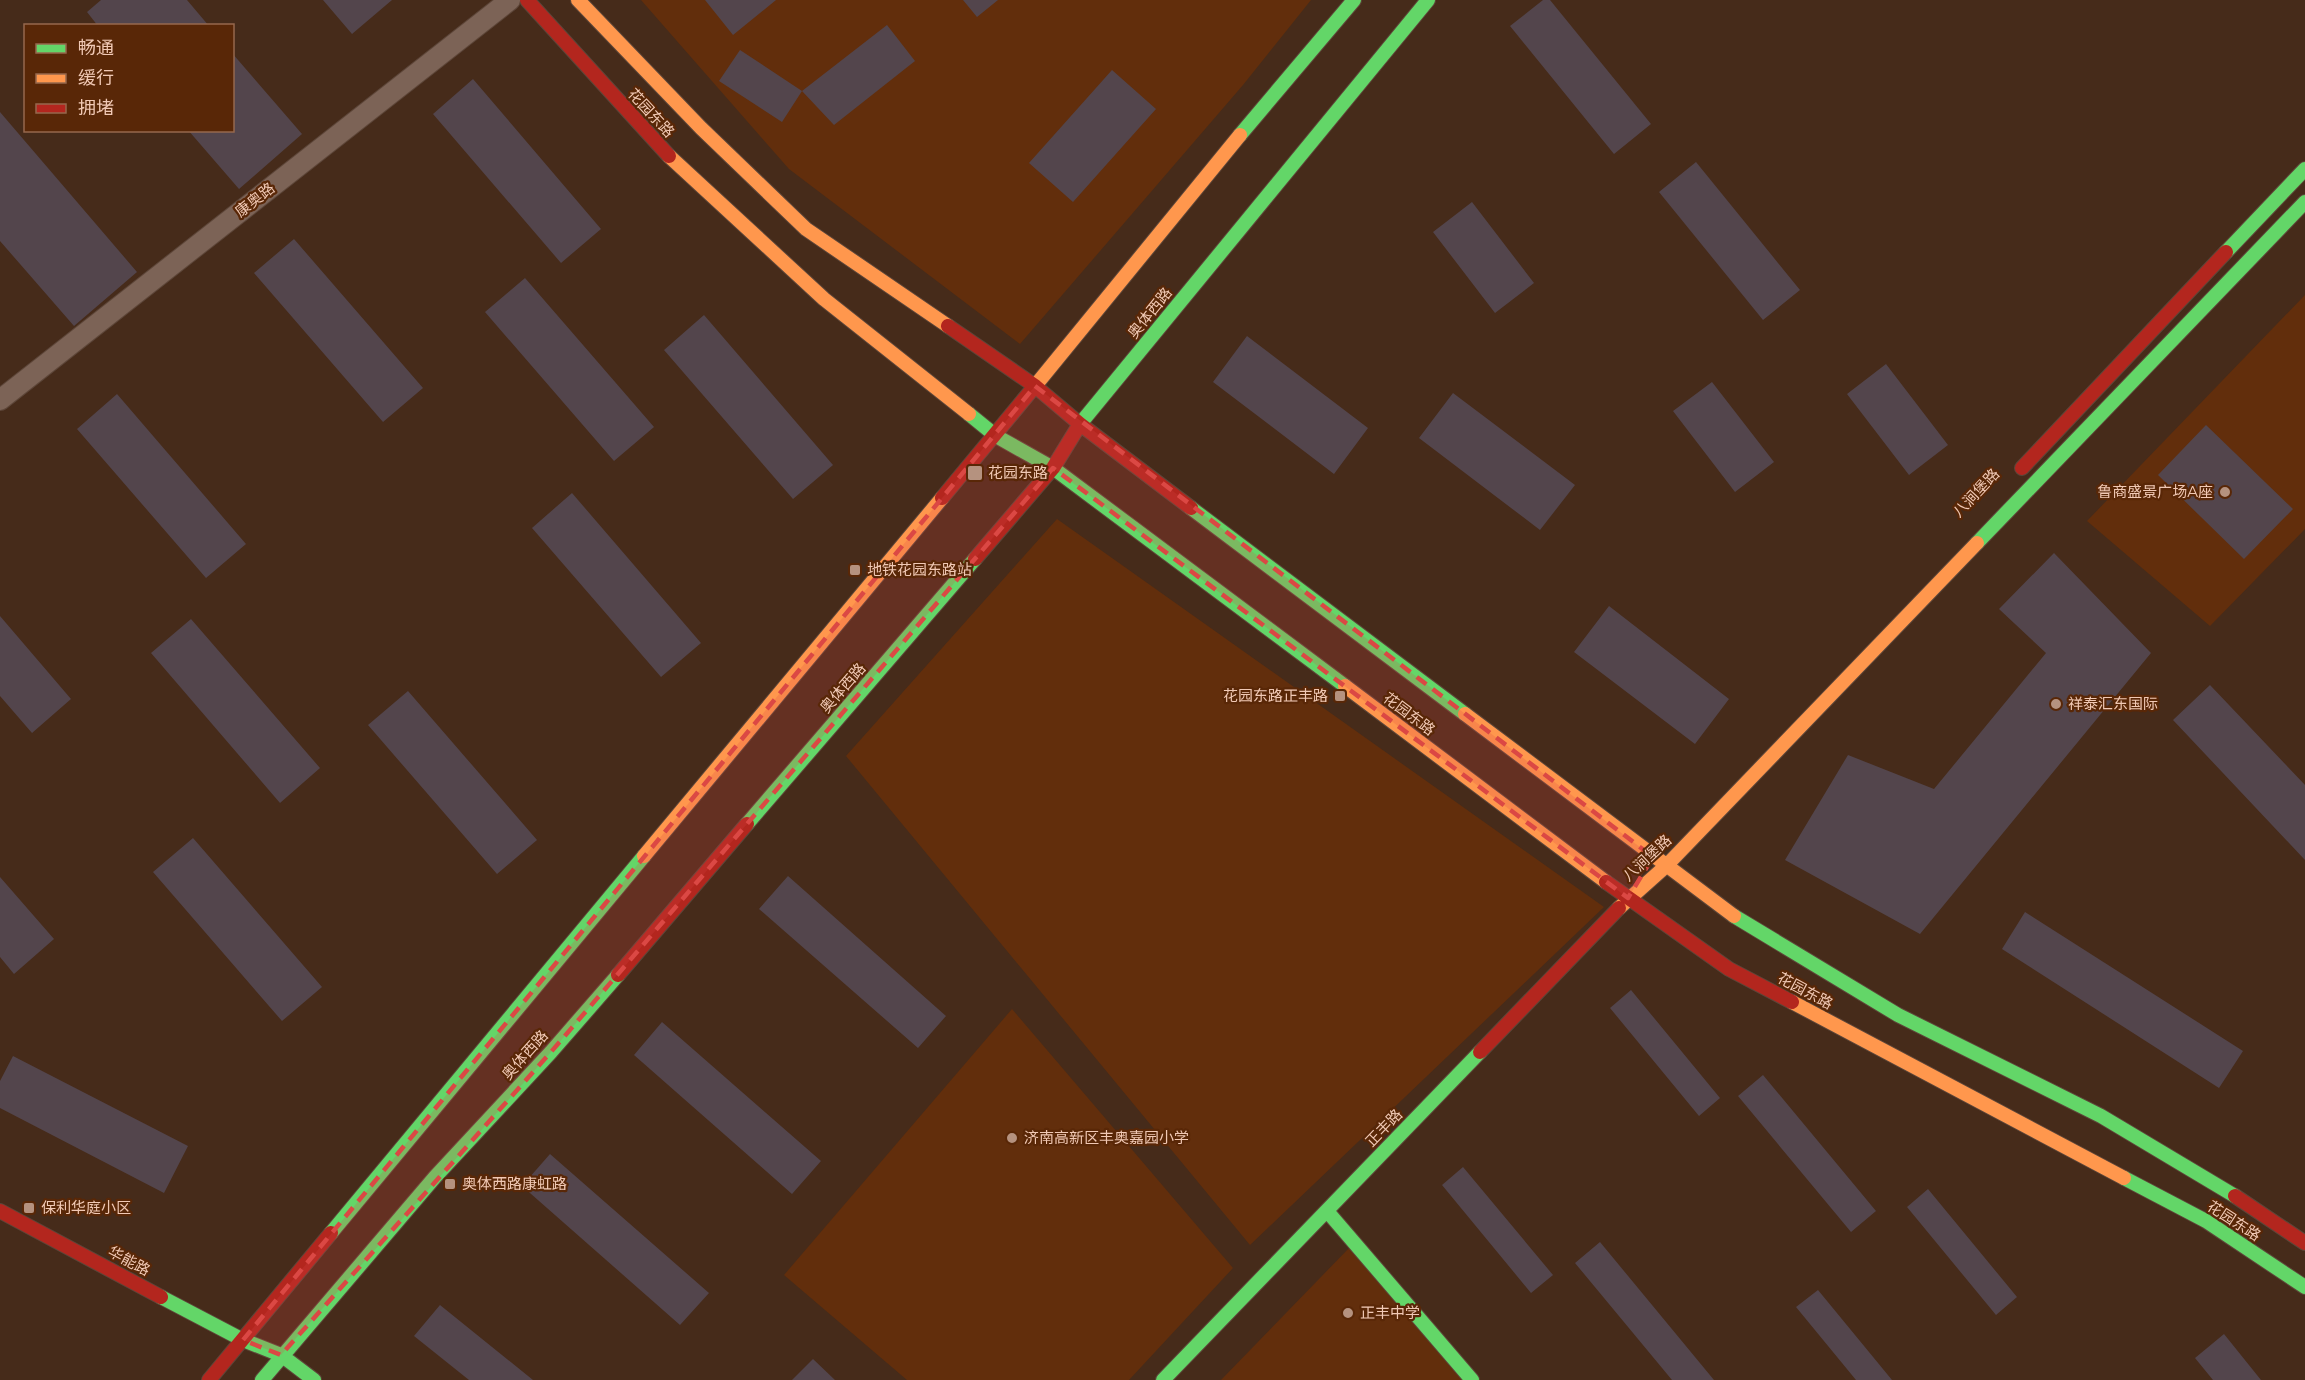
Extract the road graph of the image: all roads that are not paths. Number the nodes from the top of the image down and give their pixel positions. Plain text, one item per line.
1 (510, 0) edge
2 (527, 0) edge
3 (579, 0) edge
4 (1354, 0) edge
5 (1428, 0) edge
6 (2305, 169) edge
7 (2305, 202) edge
8 (1035, 386) junction
9 (0, 400) edge
10 (1080, 424) junction
11 (996, 436) junction
12 (1053, 468) junction
13 (2008, 483) dead end
14 (1657, 853) junction
15 (1666, 866) junction
16 (1628, 898) junction
17 (0, 1211) edge
18 (1327, 1211) junction
19 (2305, 1243) edge
20 (2305, 1287) edge
21 (243, 1340) junction
22 (281, 1355) junction
23 (209, 1380) edge
24 (262, 1380) edge
25 (314, 1380) edge
26 (1163, 1380) edge
27 (1472, 1380) edge

1 - 9 street, 康奥路
2 - 11 main road, 花园东路
3 - 8 main road, 花园东路
4 - 8 main road
5 - 10 main road, 奥体西路
6 - 13 main road, 八涧堡路
7 - 15 main road, 八涧堡路
8 - 10 main road, 花园东路
8 - 11 main road
10 - 12 main road, 奥体西路
10 - 14 main road, 花园东路
11 - 12 main road, 花园东路
11 - 21 main road
12 - 16 main road, 花园东路
12 - 22 main road, 奥体西路
14 - 15 main road, 花园东路
14 - 16 main road, 八涧堡路
15 - 16 main road, 八涧堡路
15 - 19 main road, 花园东路
16 - 18 main road, 正丰路
16 - 20 main road, 花园东路
17 - 21 main road, 华能路
18 - 26 main road, 正丰路
18 - 27 main road
21 - 22 main road, 华能路
21 - 23 main road
22 - 24 main road, 奥体西路
22 - 25 main road, 华能路

